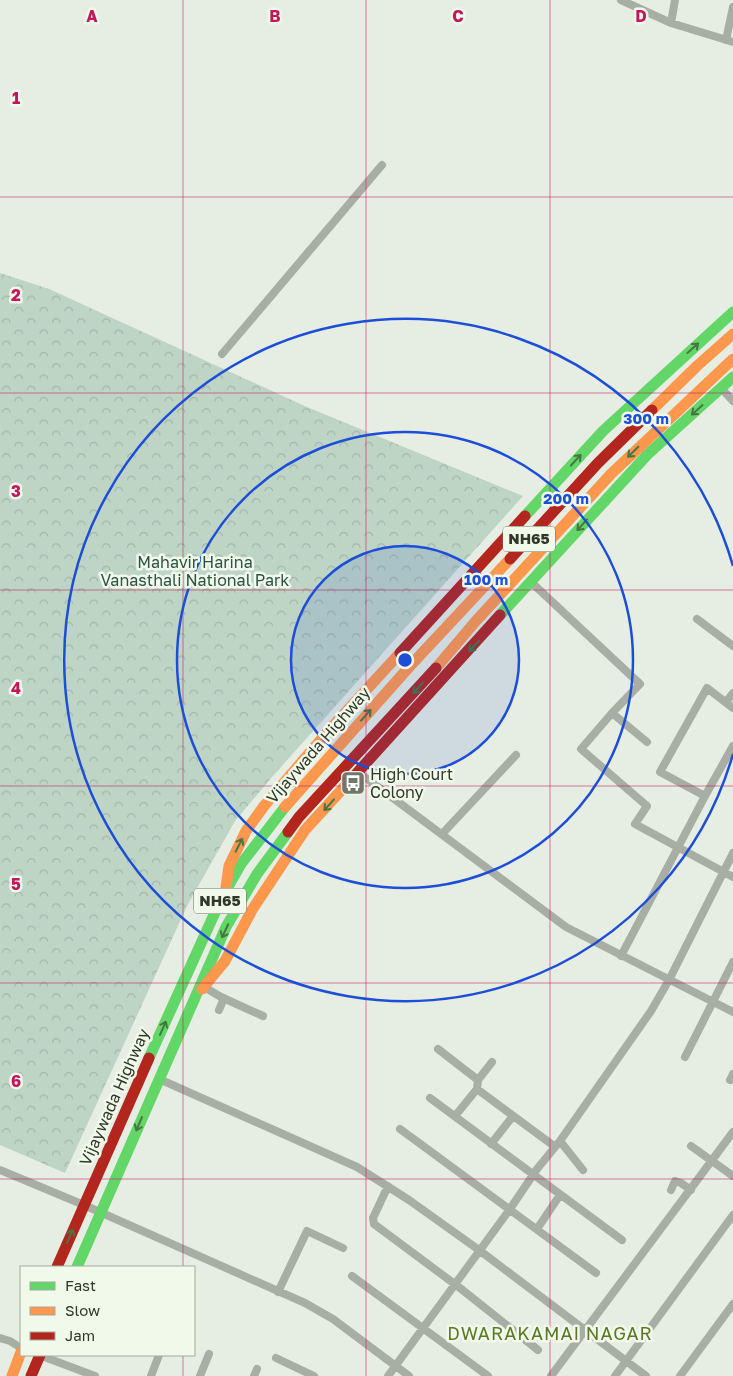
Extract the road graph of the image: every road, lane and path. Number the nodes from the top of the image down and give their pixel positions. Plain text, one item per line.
1 (622, 0) edge
2 (675, 0) edge
3 (733, 7) edge
4 (672, 23) junction
5 (729, 41) edge
6 (382, 165) dead end
7 (733, 312) edge
8 (733, 334) edge
9 (222, 354) dead end
10 (733, 359) edge
11 (733, 377) edge
12 (721, 388) junction
13 (733, 402) edge
14 (531, 582) junction
15 (697, 619) dead end
16 (733, 646) edge
17 (733, 693) edge
18 (726, 702) junction
19 (733, 708) edge
20 (612, 713) junction
21 (647, 742) dead end
22 (733, 746) edge
23 (516, 755) dead end
24 (358, 772) junction
25 (705, 796) junction
26 (442, 834) junction
27 (678, 848) junction
28 (733, 852) edge
29 (723, 871) junction
30 (733, 877) edge
31 (226, 891) junction
32 (621, 956) junction
33 (733, 962) edge
34 (669, 980) junction
35 (202, 989) junction
36 (224, 998) junction
37 (713, 1002) junction
38 (219, 1010) dead end
39 (733, 1012) edge
40 (263, 1016) dead end
41 (438, 1049) dead end
42 (684, 1057) dead end
43 (492, 1062) dead end
44 (159, 1079) junction
45 (478, 1080) junction
46 (477, 1089) junction
47 (430, 1098) dead end
48 (454, 1116) junction
49 (513, 1116) junction
50 (400, 1129) dead end
51 (733, 1132) edge
52 (491, 1144) junction
53 (557, 1144) junction
54 (692, 1146) dead end
55 (712, 1161) junction
56 (0, 1170) edge
57 (583, 1170) dead end
58 (532, 1175) junction
59 (733, 1176) edge
60 (388, 1186) junction
61 (671, 1190) dead end
62 (691, 1190) junction
63 (560, 1195) junction
64 (84, 1205) junction
65 (510, 1209) junction
66 (101, 1213) junction
67 (733, 1215) edge
68 (537, 1229) junction
69 (622, 1240) dead end
70 (344, 1248) dead end
71 (479, 1250) junction
72 (57, 1266) edge
73 (78, 1266) edge
74 (596, 1273) dead end
75 (352, 1276) dead end
76 (454, 1285) junction
77 (278, 1292) junction
78 (733, 1304) edge
79 (423, 1328) junction
80 (586, 1330) junction
81 (0, 1338) edge
82 (20, 1347) edge
83 (538, 1350) dead end
84 (209, 1354) dead end
85 (20, 1355) edge
86 (39, 1356) edge
87 (42, 1356) edge
88 (159, 1356) edge
89 (276, 1358) dead end
90 (626, 1360) junction
91 (395, 1365) junction
92 (311, 1375) edge
93 (12, 1376) edge
94 (31, 1376) edge
95 (95, 1376) edge
96 (151, 1376) edge
97 (200, 1376) edge
98 (388, 1376) edge
99 (409, 1376) edge
100 (488, 1376) edge
101 (551, 1376) edge
102 (615, 1376) edge
103 (646, 1376) edge
104 (680, 1376) edge

1 - 4 street
2 - 4 street
3 - 5 street
4 - 5 street
6 - 9 street
31 -> 7 main road
31 -> 8 main road, Vijaywada Highway / NH65
10 -> 35 main road, Vijaywada Highway / NH65
11 - 12 main road
12 - 13 street
12 -> 14 main road
14 - 20 street
14 -> 24 main road
15 - 16 street
17 - 18 street
18 - 19 street
18 - 25 street
20 - 21 street
20 - 27 street
22 - 25 street
23 - 26 street
24 - 26 street
24 -> 35 main road
25 - 27 street
26 - 32 street
27 - 29 street
27 - 32 street
28 - 29 street
29 - 30 street
29 - 34 street
64 -> 31 main road, Vijaywada Highway / NH65
32 - 34 street
33 - 37 street
34 - 37 street
34 - 53 street
35 - 36 street
35 - 44 main road, Vijaywada Highway / NH65
36 - 38 street
36 - 40 street
37 - 39 street
37 - 42 street
41 - 45 street
43 - 45 street
44 - 60 street
44 -> 66 main road, Vijaywada Highway / NH65
45 - 46 street
46 - 48 street
46 - 49 street
47 - 48 street
48 - 52 street
49 - 52 street
49 - 53 street
50 - 65 street
51 - 55 street
52 - 58 street
53 - 57 street
53 - 58 street
54 - 55 street
55 - 59 street
55 - 62 street
56 - 64 street
58 - 63 street
58 - 65 street
60 - 71 street
60 - 76 street
61 - 62 street
62 - 80 street
63 - 68 street
63 - 69 street
64 - 66 street
72 -> 64 main road, Vijaywada Highway / NH65
65 - 68 street
65 - 71 street
66 - 73 main road, Vijaywada Highway / NH65
66 - 77 street
67 - 90 street
68 - 74 street
70 - 77 street
71 - 76 street
71 - 80 street
75 - 79 street
76 - 79 street
76 - 83 street
77 - 91 street
78 - 104 street
79 - 91 street
79 - 100 street
80 - 90 street
80 - 101 street
81 - 82 street
84 - 97 street
85 - 93 main road
86 - 94 main road
87 - 95 street
88 - 96 street
89 - 92 street
90 - 102 street
90 - 103 street
91 - 98 street
91 - 99 street

